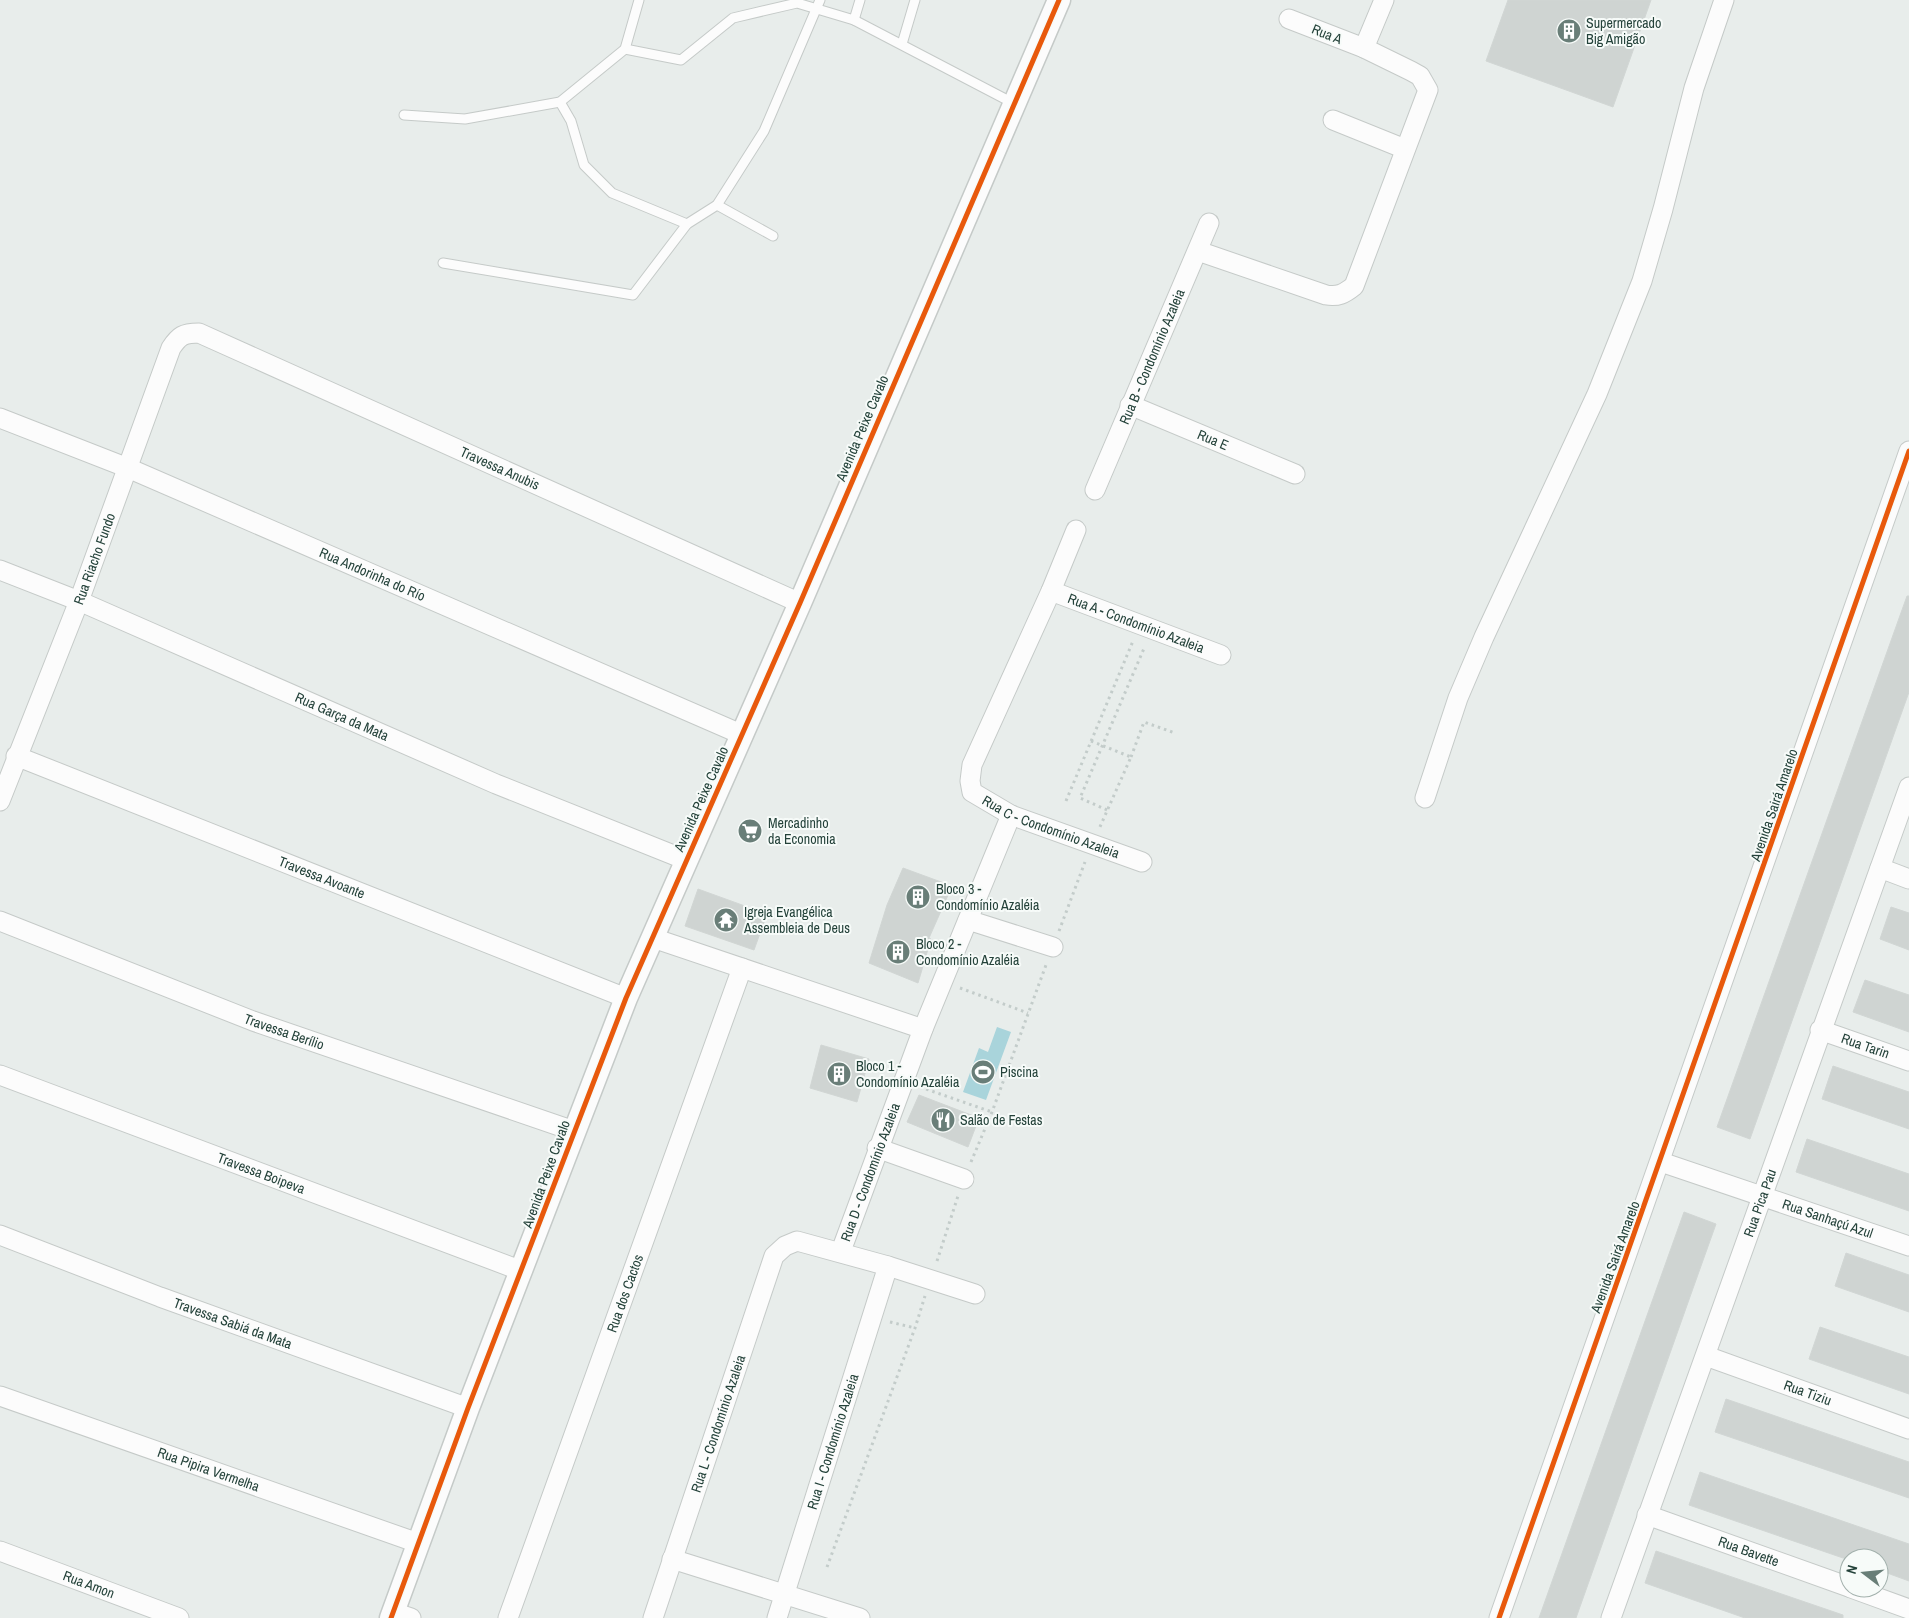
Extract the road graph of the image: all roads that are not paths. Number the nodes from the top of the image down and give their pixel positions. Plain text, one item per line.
1 (639, 0) edge
2 (860, 0) edge
3 (915, 0) edge
4 (1058, 0) edge
5 (1384, 0) edge
6 (1724, 0) edge
7 (796, 1) edge
8 (819, 4) edge
9 (1289, 19) dead end
10 (854, 20) junction
11 (902, 44) junction
12 (1364, 48) junction
13 (625, 49) junction
14 (560, 102) junction
15 (1014, 102) junction
16 (404, 115) dead end
17 (1334, 120) dead end
18 (1405, 149) junction
19 (718, 205) junction
20 (1209, 223) dead end
21 (687, 224) junction
22 (773, 236) dead end
23 (1198, 251) junction
24 (443, 263) dead end
25 (199, 332) joint
26 (1130, 405) junction
27 (0, 418) edge
28 (1909, 451) edge
29 (128, 468) junction
30 (1295, 474) dead end
31 (1095, 490) dead end
32 (1076, 530) dead end
33 (0, 570) edge
34 (1051, 591) junction
35 (79, 601) junction
36 (800, 603) junction
37 (1221, 655) dead end
38 (742, 735) junction
39 (16, 756) junction
40 (1909, 787) edge
41 (1425, 798) dead end
42 (0, 801) edge
43 (1011, 815) junction
44 (686, 860) junction
45 (1142, 862) dead end
46 (1880, 868) junction
47 (1909, 879) edge
48 (0, 920) edge
49 (968, 920) junction
50 (653, 938) junction
51 (1053, 947) road end
52 (742, 968) junction
53 (626, 998) junction
54 (923, 1030) junction
55 (1820, 1030) junction
56 (1909, 1061) edge
57 (0, 1075) edge
58 (574, 1131) junction
59 (877, 1148) junction
60 (1661, 1162) junction
61 (964, 1179) road end
62 (1762, 1195) junction
63 (0, 1235) edge
64 (1909, 1246) edge
65 (841, 1251) junction
66 (888, 1266) junction
67 (522, 1271) junction
68 (975, 1294) dead end
69 (1706, 1356) junction
70 (0, 1396) edge
71 (468, 1408) junction
72 (1909, 1429) edge
73 (1647, 1515) junction
74 (418, 1543) junction
75 (0, 1551) edge
76 (672, 1559) junction
77 (1839, 1584) edge
78 (784, 1595) junction
79 (1878, 1598) edge
80 (1909, 1609) edge
81 (398, 1616) edge
82 (179, 1618) edge
83 (508, 1618) edge
84 (653, 1618) edge
85 (777, 1618) edge
86 (860, 1618) edge
87 (1499, 1618) edge
88 (1611, 1618) edge

1 - 13 lane
2 - 10 lane
3 - 11 lane
4 - 15 street, Avenida Peixe Cavalo
5 - 12 street
6 - 41 street
7 - 8 lane
7 - 13 lane
8 - 10 lane
8 - 19 lane
9 - 12 street, Rua A
10 - 11 lane
11 - 15 lane
12 - 18 street, Rua A
13 - 14 lane
14 - 16 lane
14 - 21 lane
15 - 36 street, Avenida Peixe Cavalo
17 - 18 street
18 - 23 street
19 - 21 lane
19 - 22 lane
20 - 23 street, Rua B - Condomínio Azaleia
21 - 24 lane
23 - 26 street, Rua B - Condomínio Azaleia
25 - 29 street, Rua Riacho Fundo
25 - 36 street, Travessa Anubis
26 - 30 street, Rua E
26 - 31 street, Rua B - Condomínio Azaleia
27 - 29 street, Rua Andorinha do Río
28 - 60 street, Avenida Sairá Amarelo
29 - 35 street, Rua Riacho Fundo
29 - 38 street, Rua Andorinha do Río
32 - 34 street
33 - 35 street, Rua Garça da Mata
34 - 37 street, Rua A - Condomínio Azaleia
34 - 43 street, Rua C - Condomínio Azaleia
35 - 39 street, Rua Riacho Fundo
35 - 44 street, Rua Garça da Mata
36 - 38 street, Avenida Peixe Cavalo
38 - 44 street, Avenida Peixe Cavalo
39 - 42 street, Rua Riacho Fundo
39 - 53 street, Travessa Avoante
40 - 46 street, Rua Pica Pau
43 - 45 street, Rua C - Condomínio Azaleia
43 - 49 street, Rua D - Condomínio Azaleia
44 - 50 street, Avenida Peixe Cavalo
46 - 47 street
46 - 55 street, Rua Pica Pau
48 - 58 street, Travessa Berílio
49 - 51 street
49 - 54 street, Rua D - Condomínio Azaleia
50 - 52 street
50 - 53 street, Avenida Peixe Cavalo
52 - 54 street
52 - 83 street, Rua dos Cactos
53 - 58 street, Avenida Peixe Cavalo
54 - 59 street, Rua D - Condomínio Azaleia
55 - 56 street, Rua Tarin
55 - 62 street, Rua Pica Pau
57 - 67 street, Travessa Boipeva
58 - 67 street, Avenida Peixe Cavalo
59 - 61 street
59 - 65 street, Rua D - Condomínio Azaleia
60 - 62 street, Rua Sanhaçú Azul
60 - 87 street, Avenida Sairá Amarelo
62 - 64 street, Rua Sanhaçú Azul
62 - 69 street, Rua Pica Pau
63 - 71 street, Travessa Sabiá da Mata
65 - 66 street
65 - 76 street, Rua L - Condomínio Azaleia
66 - 68 street
66 - 78 street, Rua I - Condomínio Azaleia
67 - 71 street, Avenida Peixe Cavalo
69 - 72 street, Rua Tiziu
69 - 73 street, Rua Pica Pau
70 - 74 street, Rua Pipira Vermelha
71 - 74 street, Avenida Peixe Cavalo
73 - 77 street, Rua Bavette
73 - 88 street, Rua Pica Pau
74 - 81 street, Avenida Peixe Cavalo
75 - 82 street, Rua Amon
76 - 78 street
76 - 84 street, Rua L - Condomínio Azaleia
78 - 85 street, Rua I - Condomínio Azaleia
78 - 86 street
79 - 80 street, Rua Bavette

